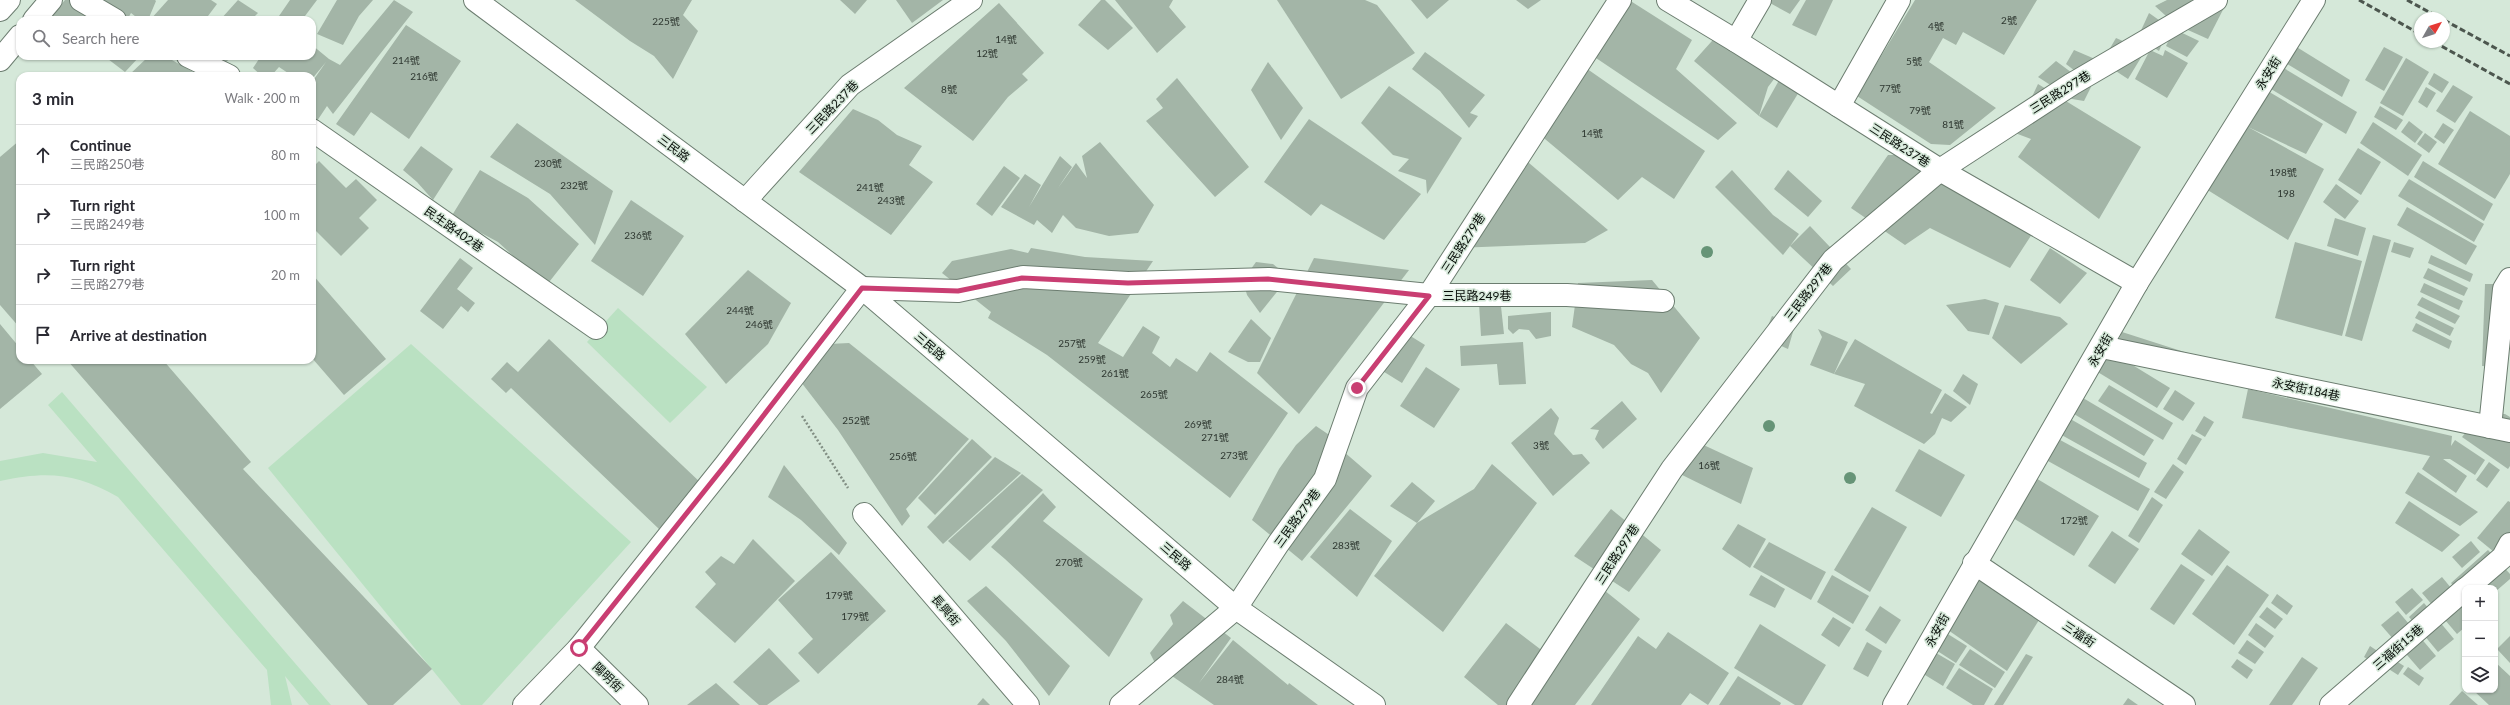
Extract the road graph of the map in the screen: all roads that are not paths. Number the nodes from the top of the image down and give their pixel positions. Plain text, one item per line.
1 (9, 0) edge
2 (51, 0) edge
3 (81, 0) edge
4 (475, 0) edge
5 (971, 0) edge
6 (1620, 0) edge
7 (1668, 0) edge
8 (1760, 0) edge
9 (1899, 0) edge
10 (2216, 0) edge
11 (2314, 0) edge
12 (0, 10) edge
13 (37, 16) edge
14 (108, 16) edge
15 (16, 41) edge
16 (1736, 41) junction
17 (0, 60) edge
18 (196, 60) edge
19 (221, 72) edge
20 (1839, 106) junction
21 (316, 133) edge
22 (1940, 170) junction
23 (745, 201) junction
24 (2510, 279) edge
25 (2137, 283) junction
26 (862, 288) junction
27 (1429, 296) junction
28 (1663, 301) dead end
29 (596, 328) dead end
30 (2102, 347) junction
31 (2500, 429) edge
32 (864, 514) road end
33 (2510, 544) edge
34 (1974, 563) junction
35 (2470, 585) edge
36 (2462, 592) edge
37 (1236, 608) junction
38 (579, 648) junction
39 (524, 705) edge
40 (637, 705) edge
41 (1028, 705) edge
42 (1121, 705) edge
43 (1374, 705) edge
44 (1518, 705) edge
45 (1894, 705) edge
46 (2184, 705) edge
47 (2331, 705) edge

1 - 12 street
2 - 13 street
3 - 14 street
4 - 23 street, 三民路
5 - 23 street, 三民路237巷
6 - 27 street, 三民路279巷
7 - 16 street, 三民路237巷
8 - 16 street
9 - 20 street
10 - 22 street, 三民路297巷
11 - 25 street, 永安街
15 - 17 street
16 - 20 street, 三民路237巷
18 - 19 street
20 - 22 street, 三民路237巷
21 - 29 street, 民生路402巷
22 - 25 street, 三民路237巷
22 - 44 street, 三民路297巷
23 - 26 street, 三民路
24 - 31 street
25 - 30 street, 永安街
26 - 27 street, 三民路249巷
26 - 37 street, 三民路
26 - 38 street
27 - 28 street, 三民路249巷
27 - 37 street, 三民路279巷
30 - 31 street, 永安街184巷
30 - 34 street, 永安街
32 - 41 street, 長興街
33 - 35 street, 三福街15巷
34 - 45 street, 永安街
34 - 46 street, 三福街
36 - 47 street, 三福街15巷
37 - 42 street
37 - 43 street, 三民路
38 - 39 street
38 - 40 street, 陽明街

